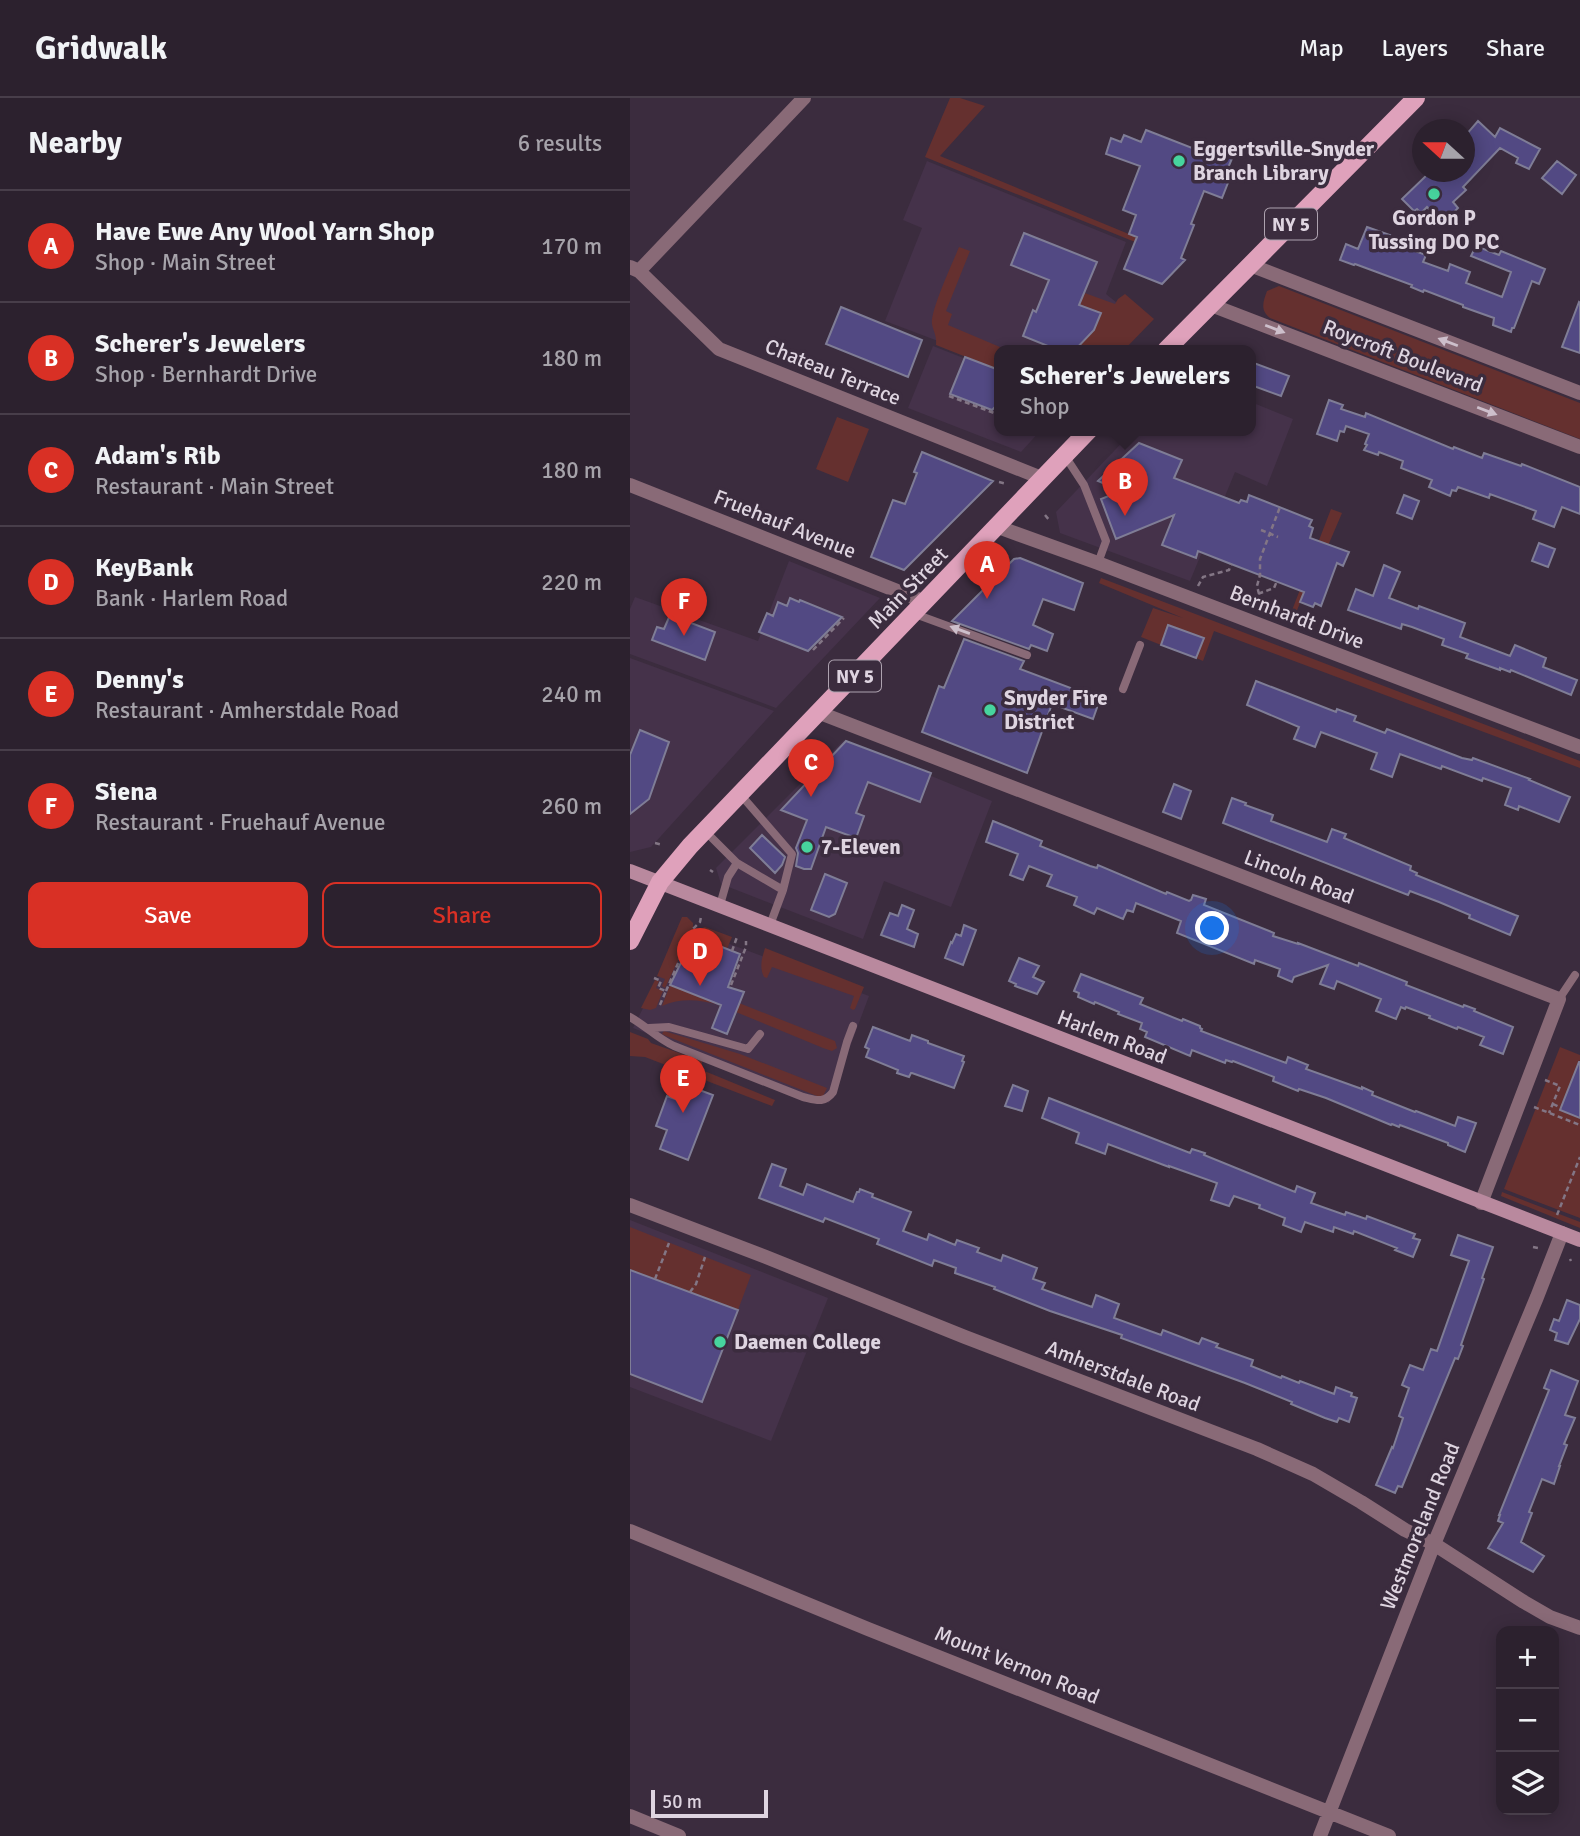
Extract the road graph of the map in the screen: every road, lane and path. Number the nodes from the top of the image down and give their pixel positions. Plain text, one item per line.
1 (804, 98) edge
2 (1416, 98) edge
3 (1250, 265) junction
4 (634, 269) edge
5 (1210, 305) junction
6 (1171, 345) edge
7 (1580, 393) edge
8 (949, 396) dead end
9 (994, 414) edge
10 (1083, 436) edge
11 (1580, 447) edge
12 (1065, 456) junction
13 (1044, 479) junction
14 (999, 482) dead end
15 (1007, 484) dead end
16 (630, 485) edge
17 (1280, 508) dead end
18 (1045, 515) dead end
19 (1050, 521) dead end
20 (998, 527) junction
21 (1261, 530) dead end
22 (1270, 533) junction
23 (1278, 537) dead end
24 (1098, 563) junction
25 (1231, 564) dead end
26 (1277, 581) dead end
27 (1198, 586) dead end
28 (1259, 594) junction
29 (1246, 605) dead end
30 (920, 608) junction
31 (844, 618) dead end
32 (1140, 645) dead end
33 (813, 649) dead end
34 (1027, 654) dead end
35 (1123, 689) dead end
36 (820, 713) junction
37 (1580, 747) edge
38 (740, 794) junction
39 (705, 831) junction
40 (655, 843) dead end
41 (663, 845) dead end
42 (737, 863) junction
43 (630, 871) edge
44 (660, 882) junction
45 (783, 890) junction
46 (720, 905) junction
47 (701, 917) dead end
48 (769, 925) junction
49 (737, 937) dead end
50 (630, 941) edge
51 (746, 941) dead end
52 (732, 951) dead end
53 (1575, 975) dead end
54 (654, 978) dead end
55 (731, 985) dead end
56 (666, 990) junction
57 (1559, 999) junction
58 (659, 1007) dead end
59 (630, 1017) edge
60 (853, 1026) dead end
61 (649, 1028) junction
62 (760, 1034) dead end
63 (1545, 1080) dead end
64 (1553, 1104) junction
65 (1534, 1107) dead end
66 (1561, 1108) dead end
67 (1549, 1114) junction
68 (1580, 1125) edge
69 (1580, 1157) edge
70 (1481, 1203) junction
71 (630, 1205) edge
72 (1556, 1218) dead end
73 (1562, 1233) junction
74 (1580, 1240) edge
75 (669, 1243) dead end
76 (1533, 1247) dead end
77 (1538, 1248) dead end
78 (705, 1257) dead end
79 (655, 1279) dead end
80 (690, 1292) dead end
81 (630, 1531) edge
82 (1434, 1544) junction
83 (1580, 1628) edge
84 (1329, 1812) junction
85 (630, 1816) edge
86 (680, 1836) edge
87 (1320, 1836) edge
88 (1389, 1836) edge

1 - 4 street
2 - 3 main road, NY 5
3 - 5 main road, NY 5
7 -> 3 street, Roycroft Boulevard
4 - 13 street, Chateau Terrace
5 - 6 main road, NY 5
5 -> 11 street, Roycroft Boulevard
8 - 9 path
10 - 12 main road, Main Street / NY 5
12 - 13 main road, Main Street / NY 5
12 - 24 lane
13 - 20 main road, Main Street / NY 5
14 - 15 path
16 - 30 street, Fruehauf Avenue
17 - 22 path
18 - 19 path
20 - 24 street, Bernhardt Drive
20 - 30 main road, Main Street / NY 5
21 - 22 path
22 - 23 path
22 - 28 path
24 - 37 street, Bernhardt Drive
25 - 27 path
26 - 28 path
28 - 29 path
34 -> 30 lane
30 - 36 main road, Main Street / NY 5
31 - 33 path
32 - 35 lane
36 - 38 main road, Main Street / NY 5
36 - 57 street, Lincoln Road
38 - 39 main road, Main Street / NY 5
38 - 45 lane
39 - 42 lane
39 - 44 main road, Main Street / NY 5
40 - 41 path
42 - 45 lane
42 - 46 lane
43 - 44 main road, Harlem Road
44 - 46 main road, Harlem Road
44 - 50 main road, Main Street / NY 5
45 - 48 lane
46 - 48 main road, Harlem Road
47 - 56 path
48 - 70 main road, Harlem Road
49 - 52 path
51 - 55 path
53 - 57 lane
54 - 56 path
56 - 58 path
57 - 70 street
59 - 61 lane
60 - 61 lane
61 - 62 lane
63 - 64 path
64 - 66 path
64 - 67 path
65 - 67 path
67 - 68 path
69 - 72 path
70 - 73 main road, Harlem Road
71 - 82 street, Amherstdale Road
73 - 74 main road, Harlem Road
73 - 82 street, Westmoreland Road
75 - 79 path
76 - 77 path
78 - 80 path
81 - 84 street, Mount Vernon Road
82 - 83 street, Amherstdale Road
82 - 84 street, Westmoreland Road
84 - 87 street, Westmoreland Road
84 - 88 street, Mount Vernon Road
85 - 86 street

